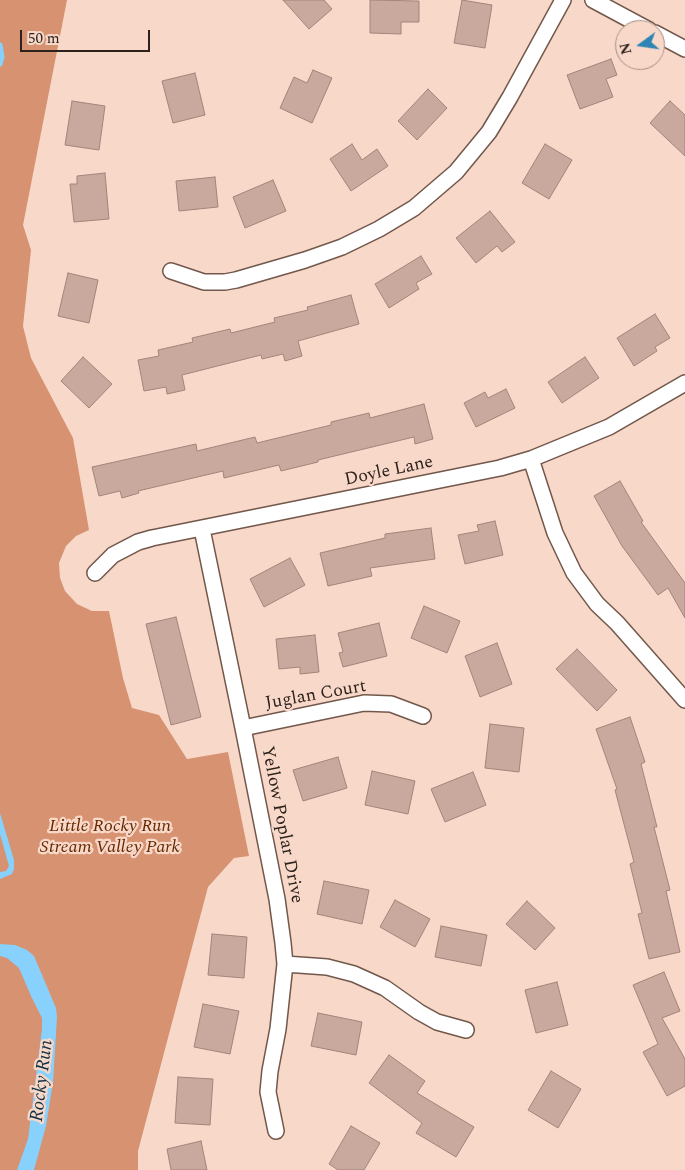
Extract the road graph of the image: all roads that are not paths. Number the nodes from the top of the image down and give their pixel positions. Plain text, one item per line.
1 (563, 0) edge
2 (593, 0) edge
3 (630, 20) edge
4 (665, 38) edge
5 (685, 49) edge
6 (171, 271) dead end
7 (685, 383) edge
8 (531, 459) junction
9 (202, 529) junction
10 (95, 573) dead end
11 (685, 700) edge
12 (423, 716) dead end
13 (244, 728) junction
14 (285, 964) junction
15 (466, 1030) dead end
16 (276, 1131) dead end

1 - 6 street
2 - 3 street
4 - 5 street
7 - 8 street, Doyle Lane
8 - 9 street, Doyle Lane
8 - 11 street
9 - 10 street, Doyle Lane
9 - 13 street, Yellow Poplar Drive
12 - 13 street, Juglan Court
13 - 14 street, Yellow Poplar Drive
14 - 15 street
14 - 16 street, Yellow Poplar Drive

